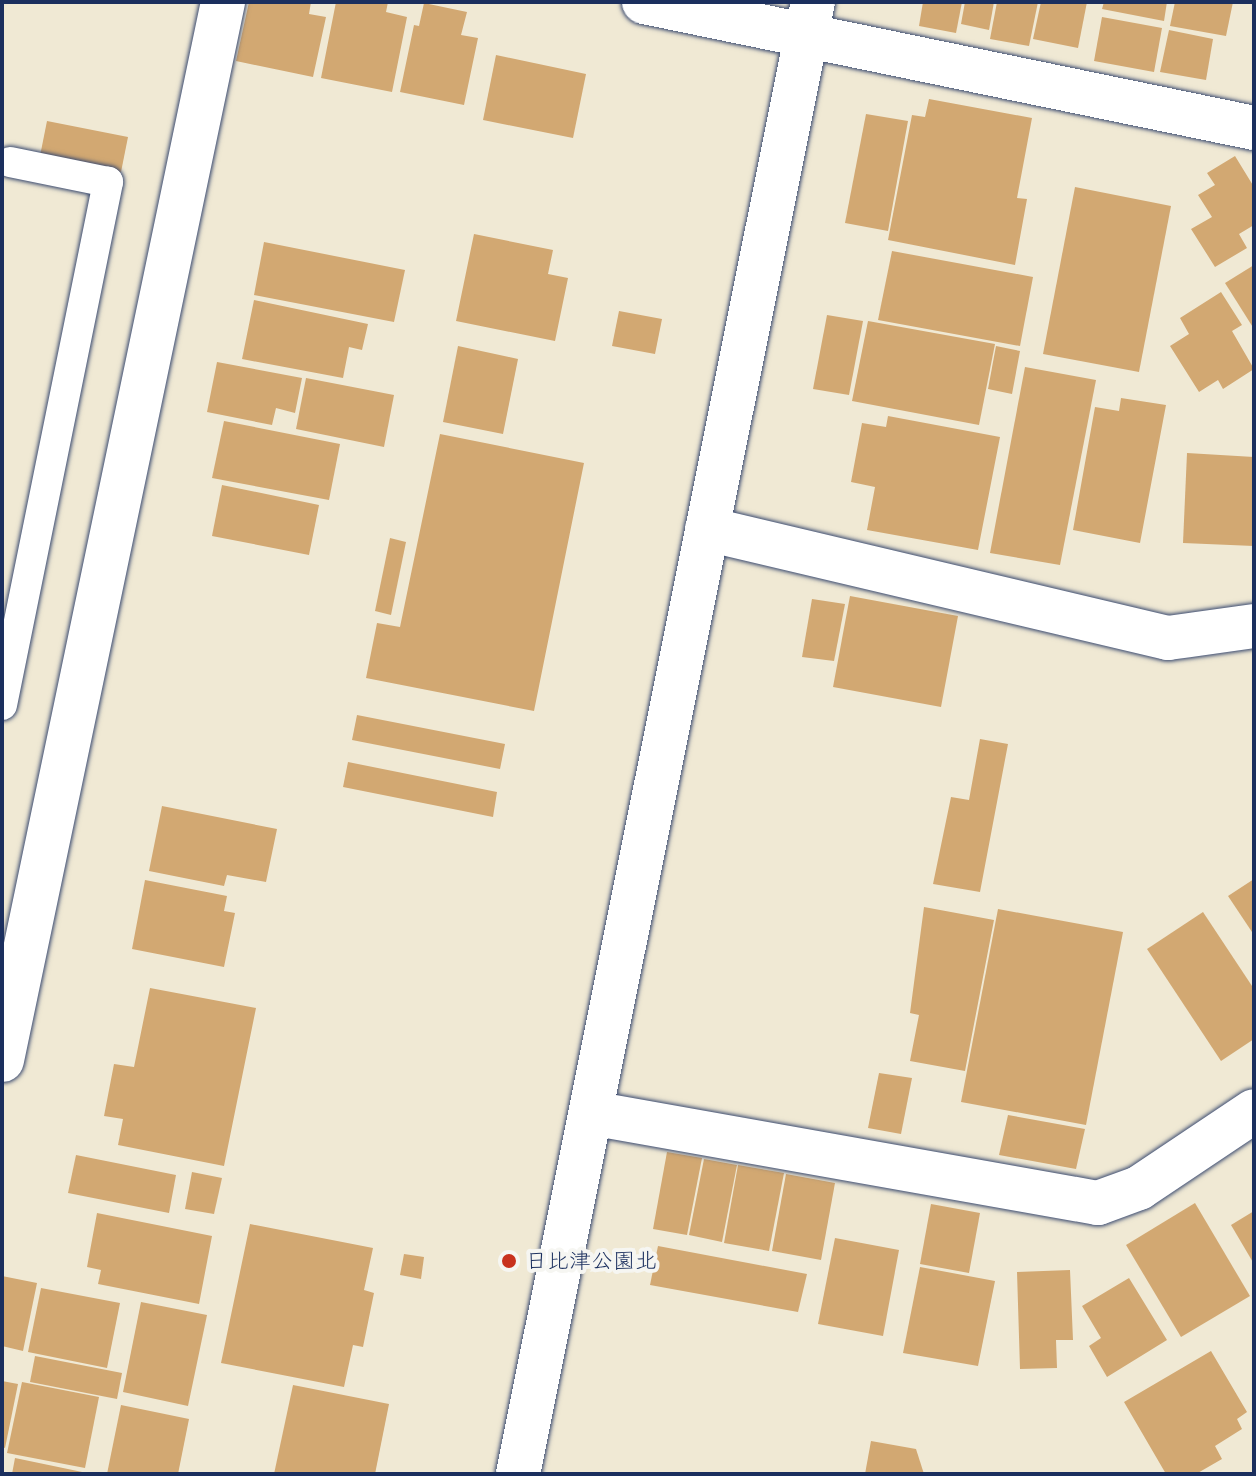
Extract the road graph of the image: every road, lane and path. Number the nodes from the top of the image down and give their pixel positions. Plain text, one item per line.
1 (223, 2) edge
2 (644, 2) edge
3 (810, 19) edge
4 (1254, 128) edge
5 (10, 162) dead end
6 (707, 529) junction
7 (1254, 626) edge
8 (2, 705) edge
9 (2, 1060) edge
10 (1254, 1111) edge
11 (591, 1113) junction
12 (518, 1474) edge

1 - 9 street
2 - 3 street
3 - 4 street
3 - 6 street
5 - 8 lane
6 - 7 street
6 - 11 street
10 - 11 street
11 - 12 street

